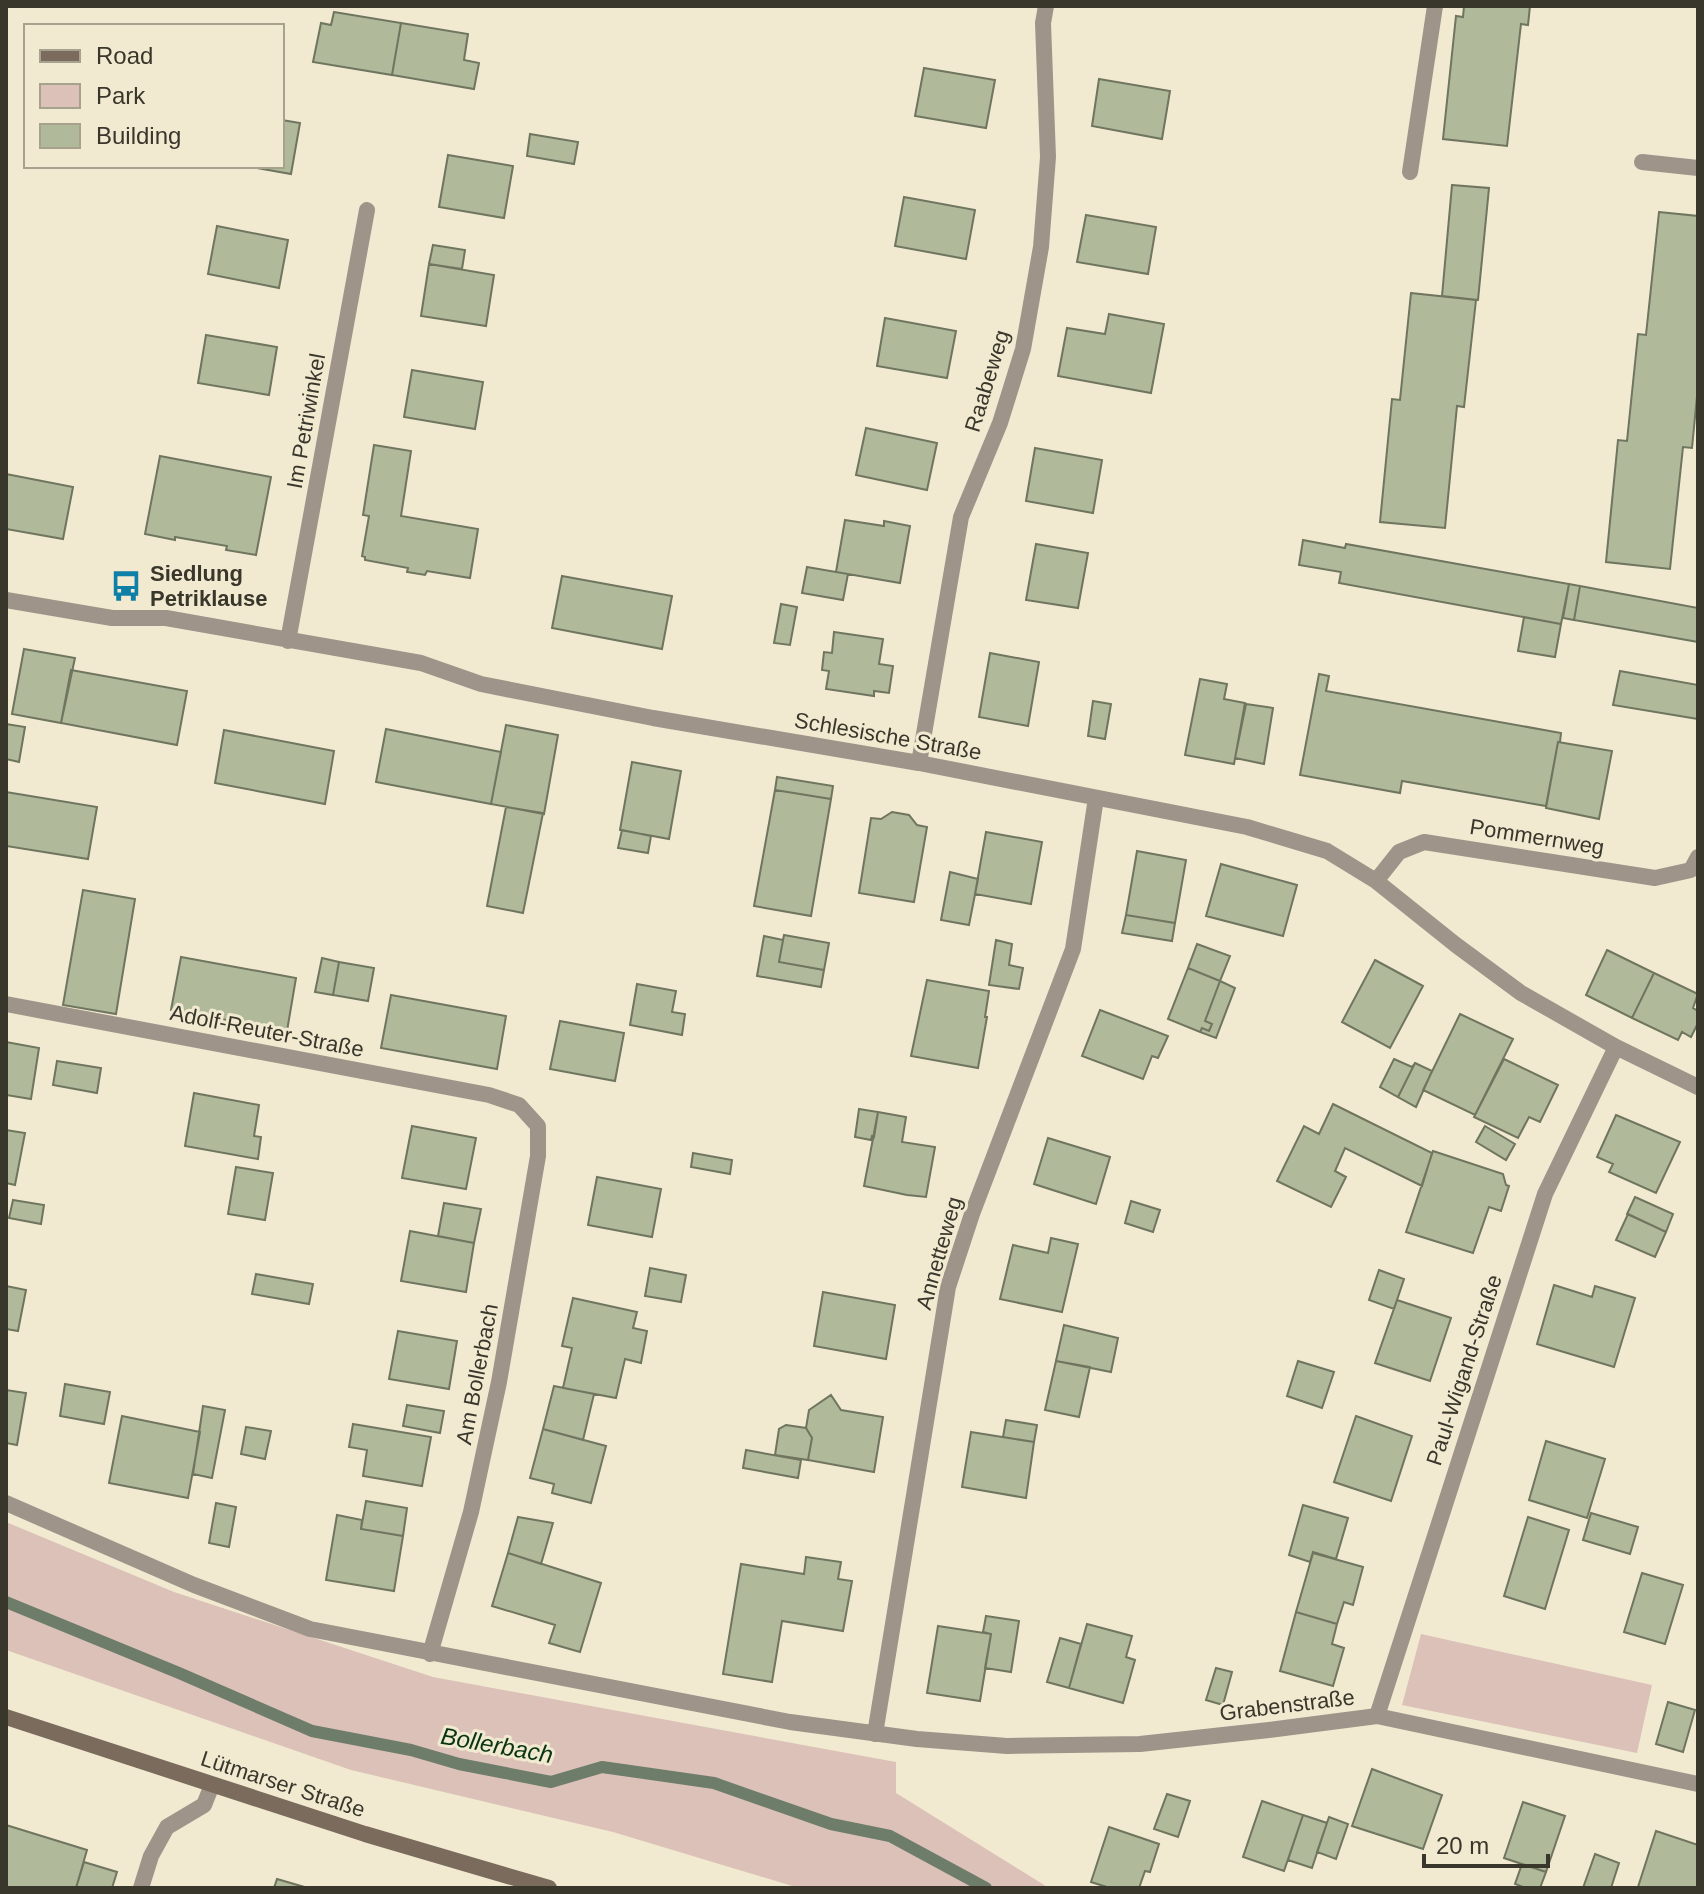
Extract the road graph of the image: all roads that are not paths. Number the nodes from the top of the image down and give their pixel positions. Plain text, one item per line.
1 (1046, 6) edge
2 (1435, 6) edge
3 (1642, 162) dead end
4 (1698, 168) edge
5 (1410, 172) dead end
6 (367, 210) dead end
7 (6, 600) edge
8 (288, 641) junction
9 (919, 763) junction
10 (1096, 798) junction
11 (1698, 857) edge
12 (1376, 881) junction
13 (6, 1004) edge
14 (1616, 1047) junction
15 (1698, 1087) edge
16 (519, 1105) joint
17 (6, 1503) edge
18 (430, 1654) junction
19 (1377, 1716) junction
20 (6, 1717) edge
21 (875, 1734) junction
22 (1698, 1784) edge
23 (212, 1785) junction
24 (141, 1888) edge
25 (549, 1888) edge

1 - 9 street, Raabeweg
2 - 5 street
3 - 4 street
6 - 8 street, Im Petriwinkel
7 - 8 street, Schlesische Straße
8 - 9 street, Schlesische Straße
9 - 10 street, Schlesische Straße
10 - 12 street, Schlesische Straße
10 - 21 street, Annetteweg
11 - 12 street, Pommernweg
12 - 14 street, Schlesische Straße
13 - 16 street, Adolf-Reuter-Straße
14 - 15 street, Schlesische Straße
14 - 19 street, Paul-Wigand-Straße
16 - 18 street, Am Bollerbach
17 - 18 street
18 - 21 street
19 - 21 street, Grabenstraße
19 - 22 street, Grabenstraße
20 - 23 main road, Lütmarser Straße
23 - 24 street
23 - 25 main road, Lütmarser Straße

